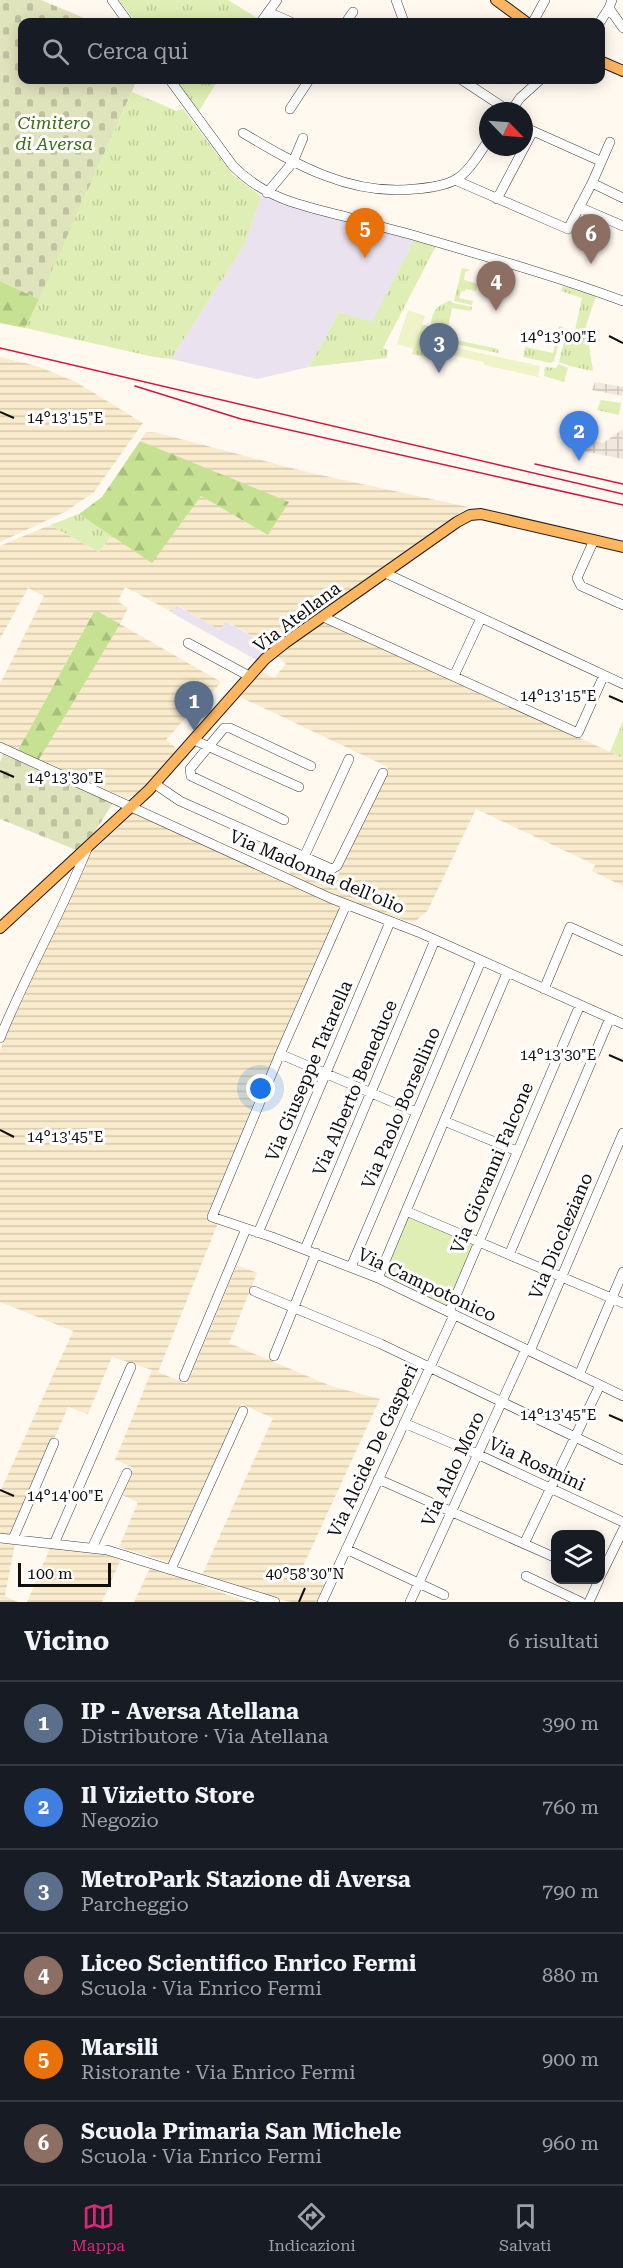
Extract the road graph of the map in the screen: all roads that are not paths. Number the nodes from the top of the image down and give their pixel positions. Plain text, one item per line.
1 (112, 0) edge
2 (277, 0) edge
3 (396, 0) edge
4 (496, 0) edge
5 (546, 0) edge
6 (610, 4) edge
7 (268, 12) junction
8 (352, 12) dead end
9 (125, 18) edge
10 (264, 18) edge
11 (282, 18) edge
12 (348, 18) edge
13 (403, 18) edge
14 (521, 18) edge
15 (535, 18) edge
16 (602, 18) edge
17 (623, 28) edge
18 (605, 63) edge
19 (623, 71) edge
20 (173, 84) edge
21 (306, 84) edge
22 (468, 84) edge
23 (536, 84) edge
24 (496, 102) edge
25 (517, 102) edge
26 (290, 110) dead end
27 (533, 131) edge
28 (243, 134) dead end
29 (303, 138) dead end
30 (610, 141) dead end
31 (479, 153) edge
32 (516, 156) edge
33 (600, 161) junction
34 (293, 162) junction
35 (455, 180) junction
36 (592, 183) junction
37 (267, 193) junction
38 (623, 198) edge
39 (497, 199) junction
40 (579, 207) junction
41 (623, 226) edge
42 (623, 301) edge
43 (594, 540) junction
44 (623, 546) edge
45 (385, 573) junction
46 (623, 605) edge
47 (323, 616) junction
48 (481, 618) junction
49 (188, 643) dead end
50 (604, 675) junction
51 (249, 676) junction
52 (454, 676) junction
53 (623, 684) edge
54 (194, 740) junction
55 (208, 746) junction
56 (0, 747) edge
57 (350, 759) dead end
58 (311, 766) dead end
59 (383, 773) dead end
60 (155, 784) junction
61 (298, 787) dead end
62 (132, 806) junction
63 (284, 820) dead end
64 (87, 849) junction
65 (304, 857) junction
66 (346, 905) junction
67 (390, 922) junction
68 (0, 928) edge
69 (435, 940) junction
70 (623, 951) edge
71 (481, 962) junction
72 (507, 974) junction
73 (544, 989) junction
74 (580, 1005) junction
75 (610, 1018) junction
76 (623, 1024) edge
77 (0, 1038) edge
78 (280, 1054) junction
79 (326, 1073) junction
80 (371, 1092) junction
81 (416, 1112) junction
82 (444, 1121) junction
83 (623, 1133) edge
84 (517, 1151) junction
85 (406, 1211) junction
86 (246, 1229) junction
87 (258, 1233) junction
88 (478, 1241) junction
89 (305, 1249) junction
90 (316, 1253) junction
91 (509, 1255) junction
92 (351, 1267) junction
93 (623, 1272) edge
94 (562, 1277) junction
95 (378, 1278) junction
96 (254, 1291) dead end
97 (612, 1298) junction
98 (623, 1303) edge
99 (294, 1307) junction
100 (452, 1314) junction
101 (528, 1350) junction
102 (274, 1356) dead end
103 (131, 1367) dead end
104 (430, 1367) junction
105 (579, 1375) junction
106 (184, 1377) dead end
107 (600, 1385) junction
108 (623, 1396) edge
109 (501, 1402) junction
110 (243, 1411) dead end
111 (404, 1423) junction
112 (575, 1437) junction
113 (54, 1443) dead end
114 (477, 1454) junction
115 (623, 1460) edge
116 (127, 1473) dead end
117 (378, 1479) junction
118 (550, 1488) junction
119 (451, 1512) junction
120 (623, 1522) edge
121 (623, 1530) edge
122 (0, 1538) edge
123 (12, 1539) junction
124 (54, 1544) junction
125 (524, 1544) junction
126 (92, 1548) junction
127 (346, 1548) junction
128 (551, 1556) edge
129 (605, 1568) edge
130 (171, 1569) junction
131 (526, 1576) dead end
132 (418, 1582) junction
133 (597, 1584) edge
134 (444, 1595) dead end
135 (560, 1598) edge
136 (275, 1602) edge
137 (322, 1602) edge
138 (410, 1602) edge
139 (581, 1602) edge
140 (589, 1602) edge

1 - 9 street
2 - 7 street
3 - 13 street
4 - 14 main road
5 - 15 street
6 - 16 street
6 - 17 street
7 - 10 street
7 - 11 street
8 - 12 street
18 - 19 main road
20 - 37 street
21 - 26 street
22 - 24 street
23 - 25 street
27 - 33 street
28 - 34 street
29 - 34 street
30 - 33 street
31 - 35 street
32 - 39 street
33 - 36 street
34 - 35 street
34 - 37 street
35 - 39 street
36 - 38 street
36 - 40 street
37 - 42 street
39 - 40 street
40 - 41 street
43 - 44 main road, Via Atellana
43 - 45 main road, Via Atellana
43 - 46 street
45 - 47 main road, Via Atellana
45 - 48 street
47 - 51 main road, Via Atellana
47 - 52 street
48 - 50 street
48 - 52 street
49 - 51 street
50 - 52 street
50 - 53 street
51 - 54 main road, Via Atellana
54 - 55 street
54 - 60 main road, Via Atellana
55 - 58 street
55 - 61 street
55 - 63 street
56 - 62 street, Via Madonna dell'olio
57 - 65 street
59 - 65 street
60 - 62 main road, Via Atellana
60 - 65 street
62 - 64 main road, Via Atellana
62 - 66 street, Via Madonna dell'olio
64 - 68 main road, Via Atellana
64 - 77 street
66 - 67 street, Via Madonna dell'olio
66 - 78 street
67 - 69 street, Via Madonna dell'olio
67 - 79 street, Via Giuseppe Tatarella
69 - 71 street, Via Madonna dell'olio
69 - 80 street, Via Alberto Beneduce
70 - 73 street
71 - 72 street, Via Madonna dell'olio
71 - 81 street, Via Paolo Borsellino
72 - 73 street, Via Madonna dell'olio
72 - 82 street
73 - 74 street, Via Madonna dell'olio
74 - 75 street, Via Madonna dell'olio
74 - 84 street, Via Giovanni Falcone
75 - 76 street, Via Madonna dell'olio
75 - 91 street
78 - 79 street
78 - 86 street, Via Campotonico
79 - 80 street
79 - 87 street, Via Giuseppe Tatarella
80 - 81 street
80 - 89 street, Via Alberto Beneduce
81 - 92 street, Via Paolo Borsellino
82 - 84 street
82 - 85 street
83 - 94 street, Via Diocleziano
84 - 88 street, Via Giovanni Falcone
85 - 88 street
85 - 95 street
86 - 87 street, Via Campotonico
86 - 106 street
87 - 89 street, Via Campotonico
88 - 91 street
88 - 100 street, Via Giovanni Falcone
89 - 90 street, Via Campotonico
90 - 92 street, Via Campotonico
90 - 99 street
91 - 94 street
92 - 95 street, Via Campotonico
93 - 97 street
94 - 97 street
94 - 101 street, Via Diocleziano
95 - 100 street, Via Campotonico
96 - 99 street
97 - 98 street
97 - 105 street
99 - 102 street
99 - 104 street
100 - 101 street, Via Campotonico
100 - 104 street, Via Alcide De Gasperi
101 - 105 street, Via Campotonico
101 - 109 street, Via Aldo Moro
103 - 124 street
104 - 109 street
104 - 111 street, Via Alcide De Gasperi
105 - 107 street, Via Campotonico
107 - 108 street, Via Campotonico
107 - 112 street
109 - 112 street
109 - 114 street, Via Aldo Moro
110 - 130 street
111 - 114 street, Via Rosmini
111 - 117 street, Via Alcide De Gasperi
112 - 115 street
112 - 118 street
113 - 123 street
114 - 118 street, Via Rosmini
114 - 119 street, Via Aldo Moro
116 - 126 street
117 - 119 street
117 - 127 street, Via Alcide De Gasperi
118 - 120 street, Via Rosmini
118 - 125 street
119 - 125 street
119 - 132 street, Via Aldo Moro
121 - 129 street
122 - 123 street
123 - 124 street
124 - 126 street
125 - 128 street
126 - 130 street
127 - 132 street
127 - 137 street, Via Alcide De Gasperi
130 - 136 street
131 - 135 street
132 - 134 street
132 - 138 street, Via Aldo Moro
133 - 140 street
135 - 139 street

